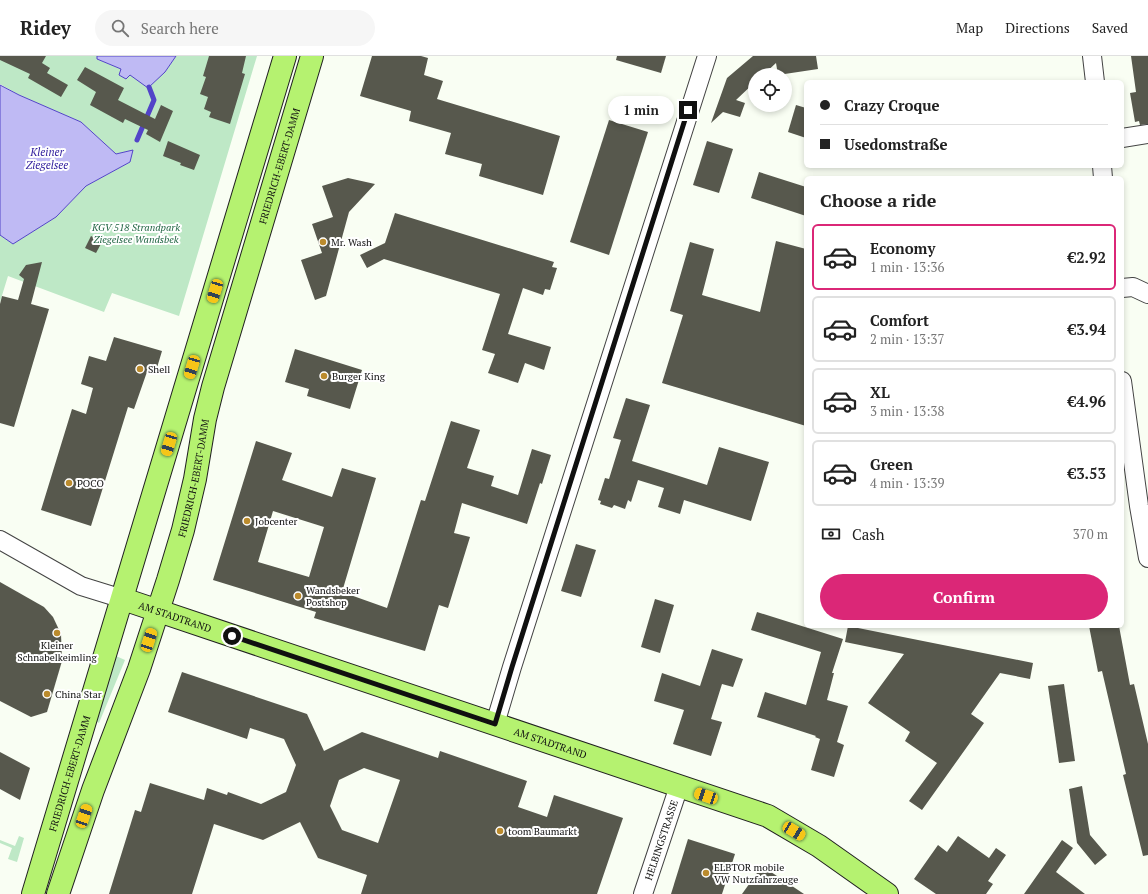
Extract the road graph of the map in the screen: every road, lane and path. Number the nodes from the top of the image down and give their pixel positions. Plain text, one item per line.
1 (285, 56) edge
2 (312, 56) edge
3 (706, 56) edge
4 (1092, 56) edge
5 (1095, 80) edge
6 (1148, 134) edge
7 (1124, 138) edge
8 (1124, 288) edge
9 (1148, 294) edge
10 (1124, 396) edge
11 (0, 540) edge
12 (1148, 558) edge
13 (123, 599) junction
14 (158, 610) junction
15 (495, 724) junction
16 (679, 786) junction
17 (33, 894) edge
18 (58, 894) edge
19 (643, 894) edge
20 (887, 894) edge

1 - 13 main road, FRIEDRICH-EBERT-DAMM
2 - 14 main road, FRIEDRICH-EBERT-DAMM
3 - 15 street
4 - 5 street
6 - 7 street
8 - 9 street
10 - 12 street
11 - 13 street, AM STADTRAND
13 - 14 main road, AM STADTRAND
13 - 17 main road, FRIEDRICH-EBERT-DAMM
14 - 15 main road, AM STADTRAND
14 - 18 main road, FRIEDRICH-EBERT-DAMM
15 - 16 main road, AM STADTRAND
16 - 19 street, HELBINGSTRASSE
16 - 20 main road, AM STADTRAND

